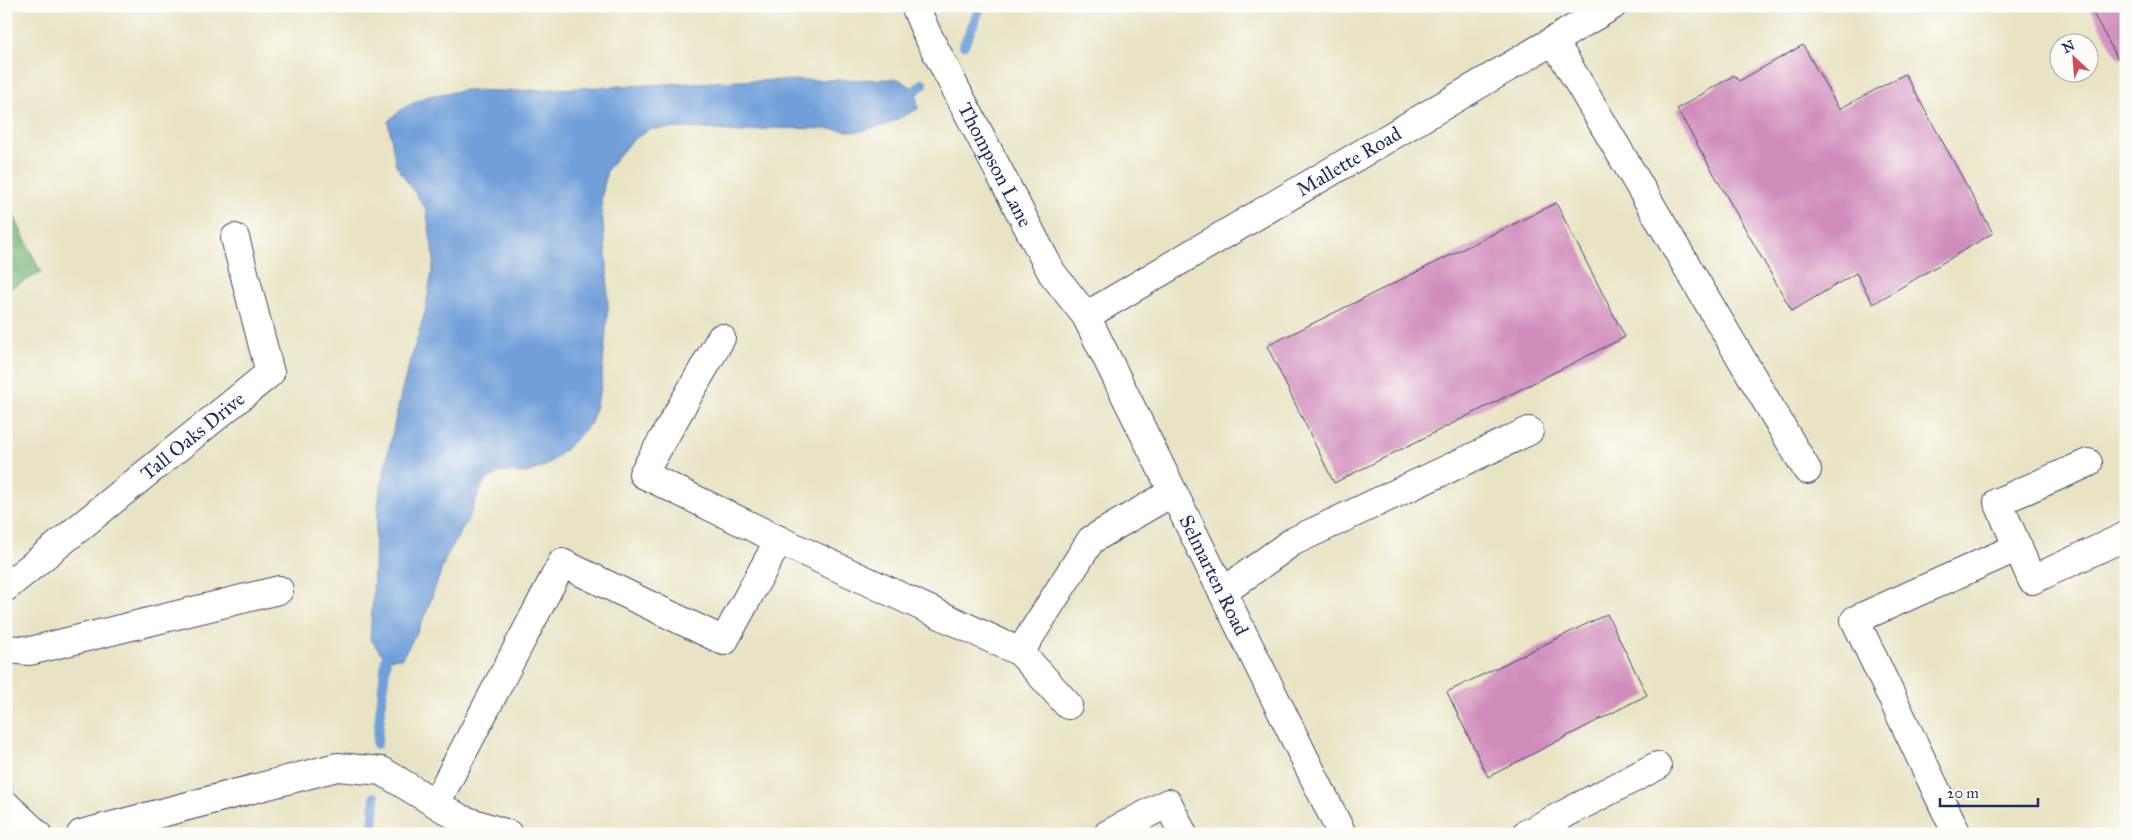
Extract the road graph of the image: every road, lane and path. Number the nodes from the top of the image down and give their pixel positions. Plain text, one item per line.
1 (915, 6) edge
2 (1612, 6) edge
3 (1554, 40) junction
4 (235, 238) dead end
5 (1086, 316) junction
6 (721, 338) dead end
7 (1530, 431) dead end
8 (2088, 464) dead end
9 (1807, 470) dead end
10 (1173, 492) junction
11 (2126, 536) edge
12 (779, 540) junction
13 (2018, 547) junction
14 (6, 587) edge
15 (279, 590) dead end
16 (1223, 592) junction
17 (6, 649) edge
18 (1020, 652) junction
19 (1068, 705) dead end
20 (1657, 766) dead end
21 (436, 803) junction
22 (6, 805) edge
23 (38, 834) edge
24 (81, 834) edge
25 (508, 834) edge
26 (1108, 834) edge
27 (1183, 834) edge
28 (1342, 834) edge
29 (1526, 834) edge
30 (1957, 834) edge

1 - 5 street, Thompson Lane
2 - 3 street, Mallette Road
3 - 5 street, Mallette Road
3 - 9 street
4 - 14 street, Tall Oaks Drive
5 - 10 street, Selmarten Road
6 - 12 street
7 - 16 street
8 - 13 street
10 - 16 street, Selmarten Road
10 - 18 street
11 - 13 street
12 - 18 street
12 - 21 street
13 - 30 street
15 - 17 street
16 - 28 street, Selmarten Road
18 - 19 street
20 - 29 street
21 - 24 street
21 - 25 street
22 - 23 street
26 - 27 street

